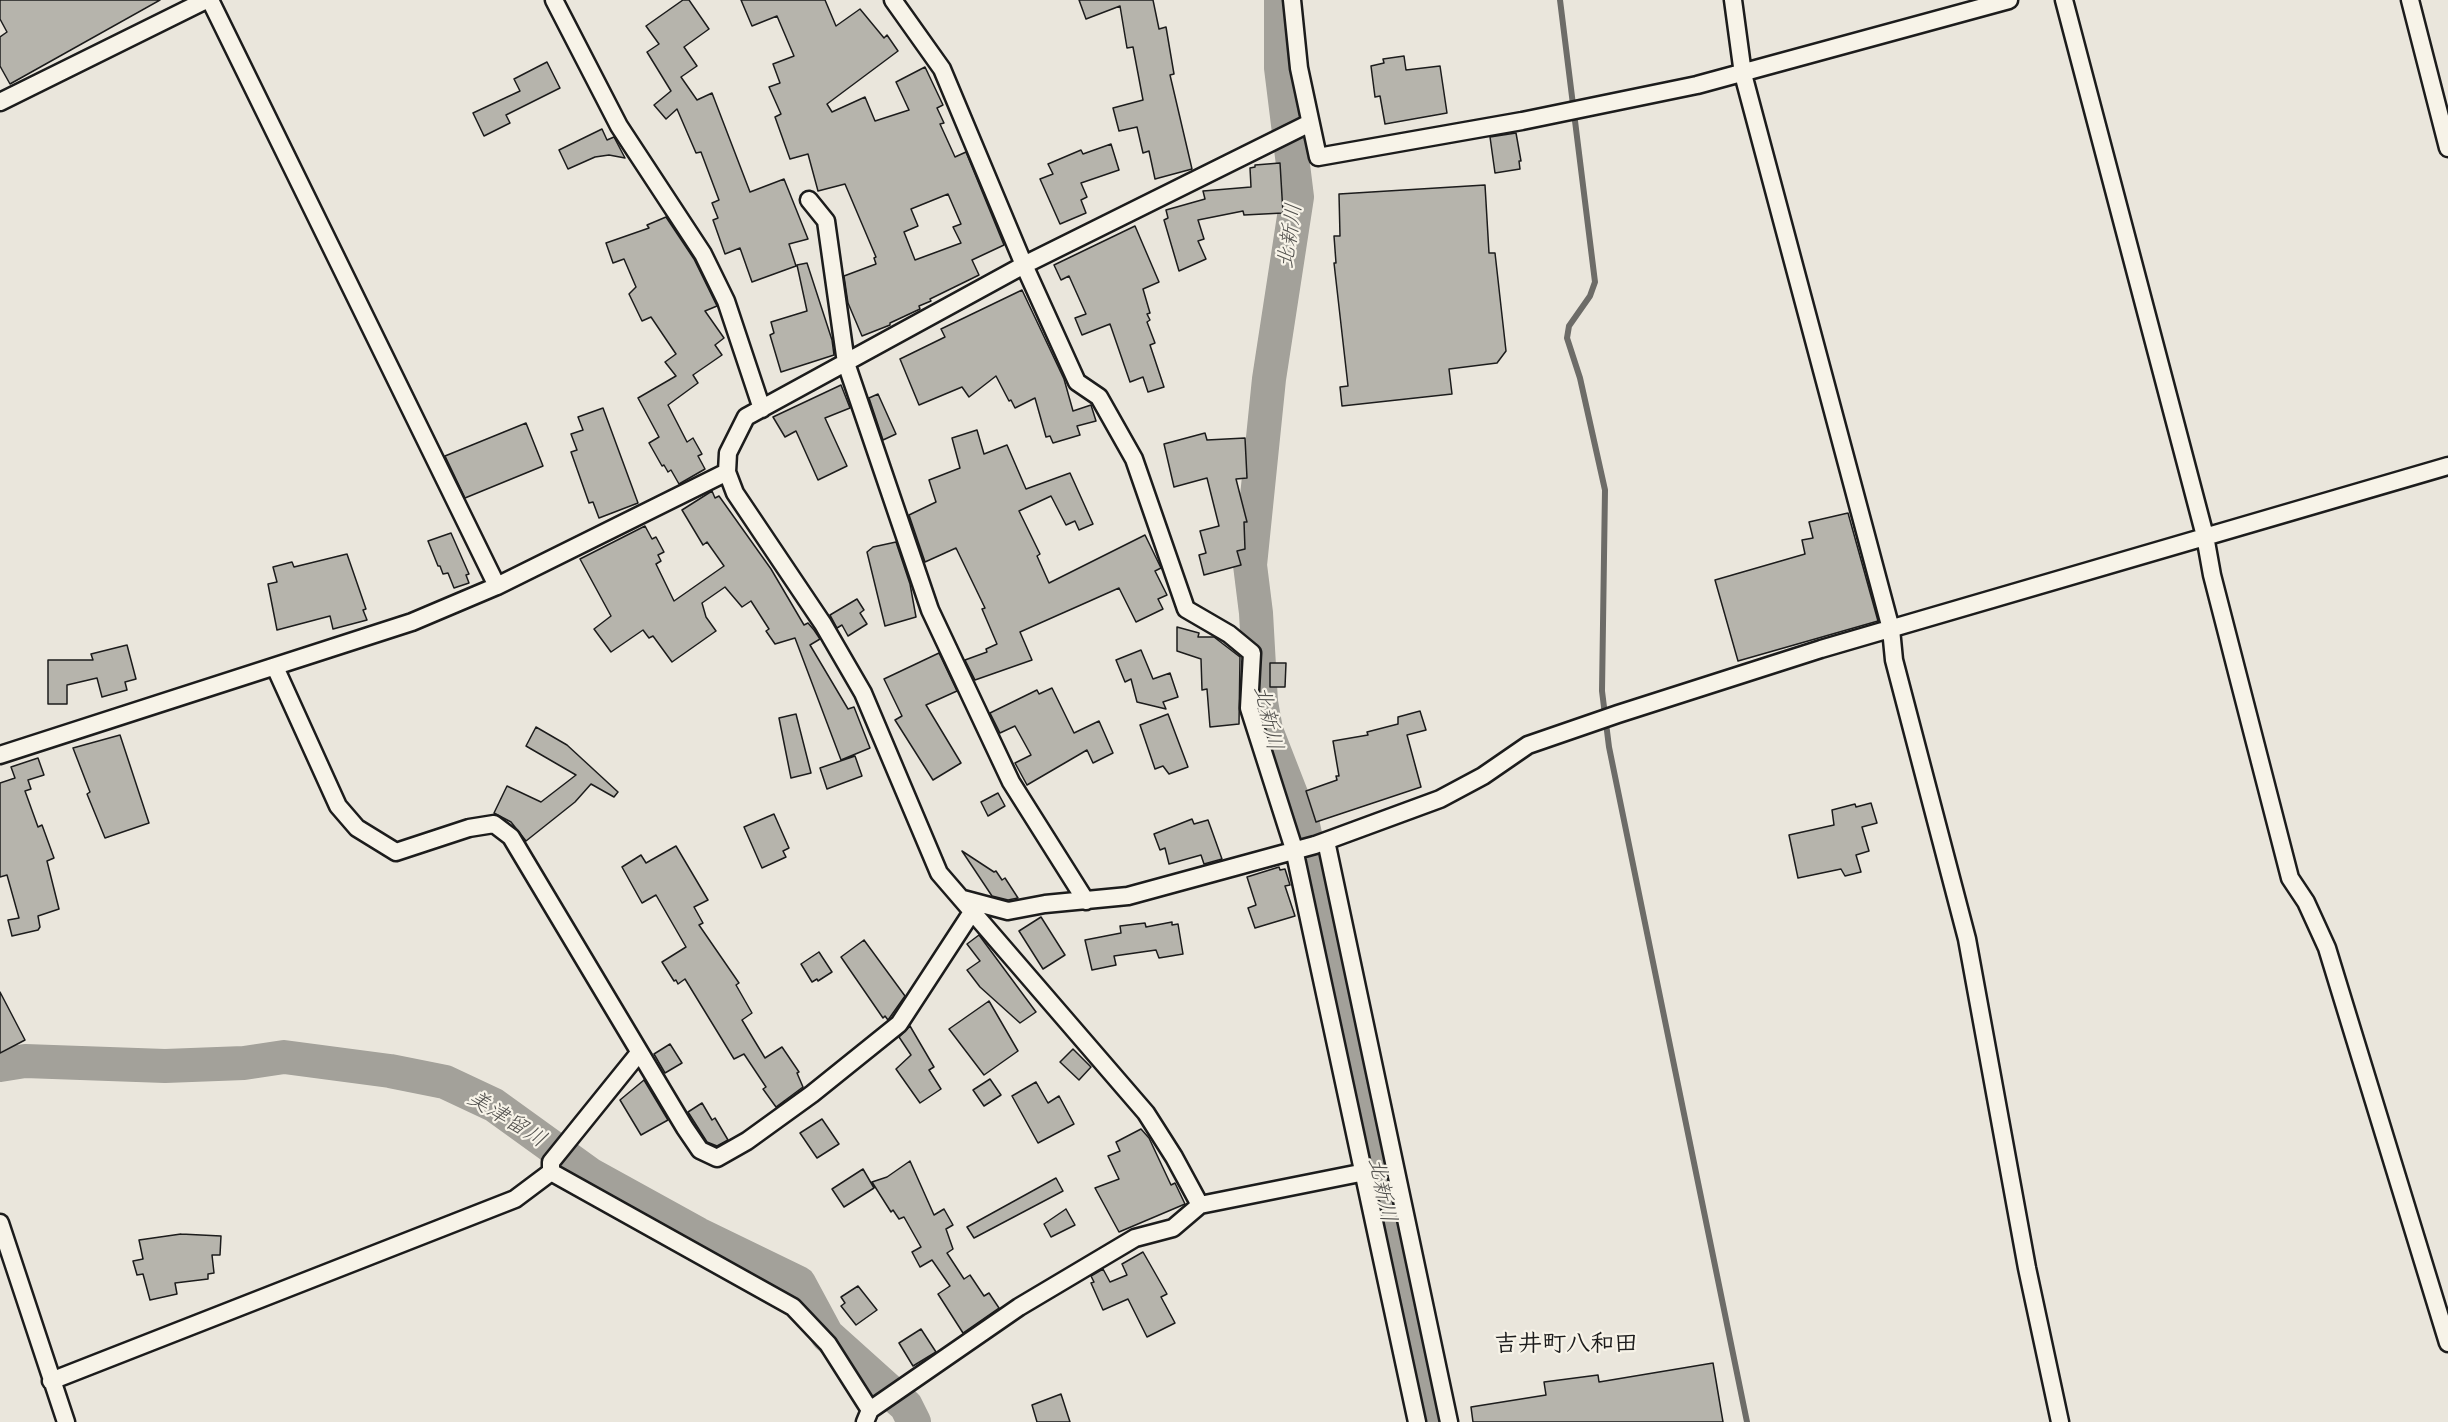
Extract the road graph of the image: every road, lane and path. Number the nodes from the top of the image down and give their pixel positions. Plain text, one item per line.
1 (208, 0) edge
2 (554, 0) edge
3 (893, 0) edge
4 (1292, 0) edge
5 (1733, 0) edge
6 (2009, 0) edge
7 (2064, 0) edge
8 (2410, 0) edge
9 (1743, 74) junction
10 (0, 102) edge
11 (1304, 126) junction
12 (2448, 148) edge
13 (809, 200) dead end
14 (1024, 266) junction
15 (846, 363) junction
16 (762, 409) junction
17 (2448, 466) edge
18 (727, 472) junction
19 (2205, 536) junction
20 (497, 586) junction
21 (1891, 629) junction
22 (275, 668) junction
23 (0, 755) edge
24 (1321, 843) junction
25 (1294, 849) junction
26 (1086, 901) junction
27 (967, 906) junction
28 (639, 1053) junction
29 (551, 1167) junction
30 (1365, 1172) junction
31 (1200, 1205) junction
32 (0, 1223) edge
33 (2448, 1343) edge
34 (51, 1381) junction
35 (872, 1412) edge
36 (66, 1422) edge
37 (1417, 1422) edge
38 (1449, 1422) edge
39 (2060, 1422) edge

1 - 10 street
1 - 20 street
2 - 16 street
3 - 14 street
4 - 11 street
5 - 9 street
6 - 9 street
7 - 19 street
8 - 12 street
9 - 11 street
9 - 21 street
11 - 14 street
13 - 15 street
14 - 15 street
14 - 25 street
15 - 16 street
15 - 26 street
16 - 18 street
17 - 19 street
18 - 20 street
18 - 27 street
19 - 21 street
19 - 33 street
20 - 22 street
21 - 24 street
21 - 39 street
22 - 23 street
22 - 28 street
24 - 25 street
24 - 38 street
25 - 26 street
25 - 30 street
26 - 27 street
27 - 28 street
27 - 31 street
28 - 29 street
29 - 34 street
29 - 35 street
30 - 31 street
30 - 37 street
31 - 35 street
32 - 34 street
34 - 36 street

